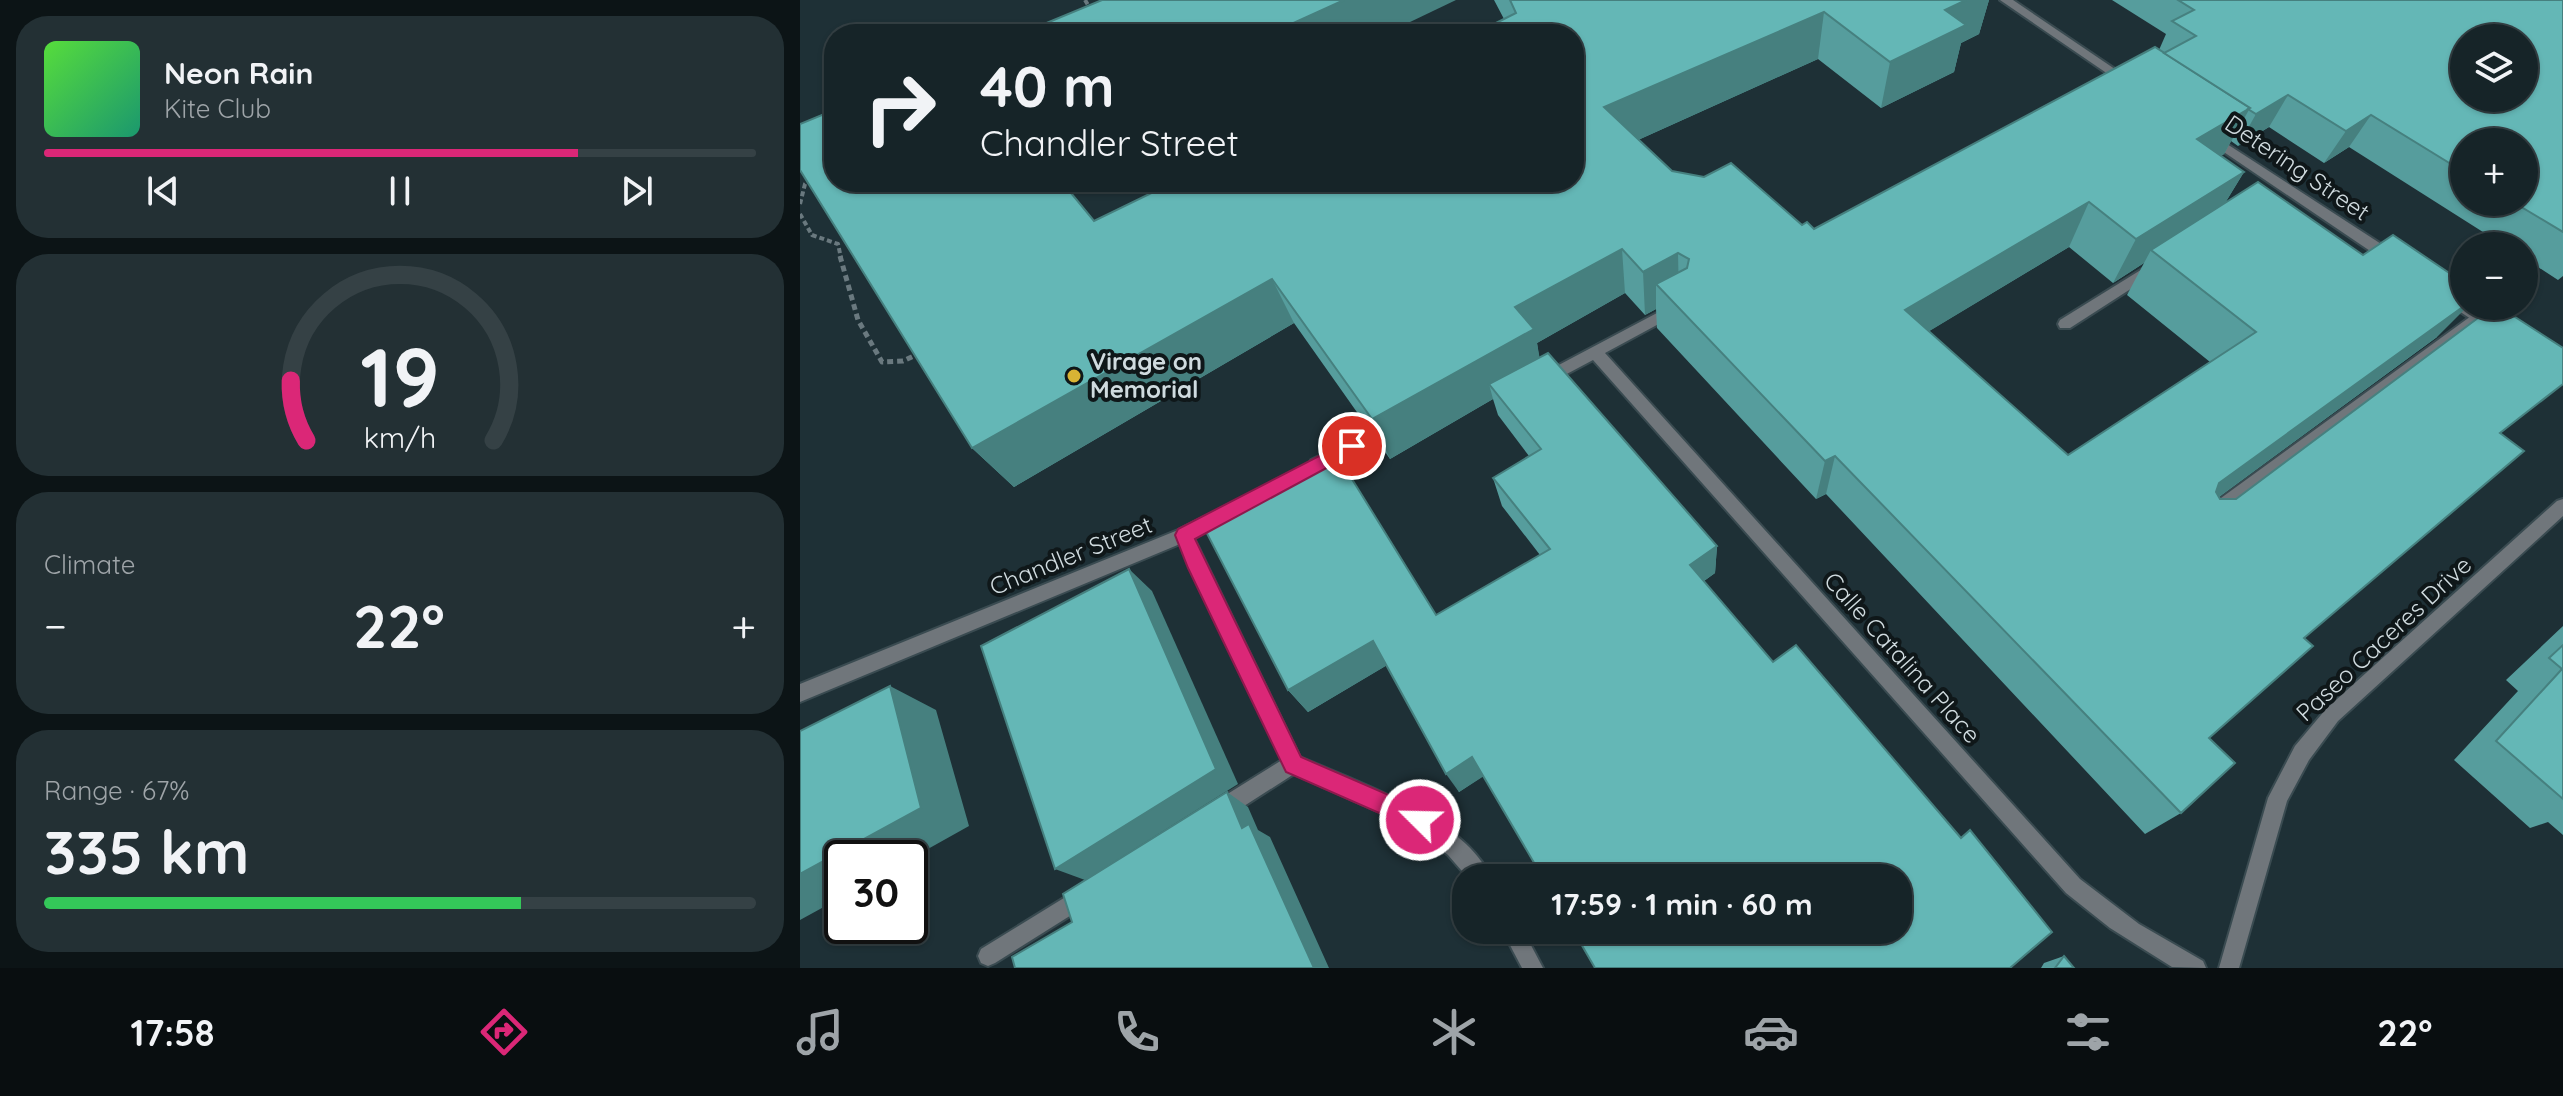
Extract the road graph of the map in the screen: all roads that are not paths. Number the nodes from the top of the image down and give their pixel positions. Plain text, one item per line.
1 (2006, 0) edge
2 (2137, 88) edge
3 (2194, 126) edge
4 (2169, 257) edge
5 (2399, 264) edge
6 (2439, 290) edge
7 (2450, 297) edge
8 (1680, 305) edge
9 (2473, 320) edge
10 (2484, 320) edge
11 (2065, 324) dead end
12 (2515, 341) edge
13 (1595, 352) junction
14 (1529, 388) edge
15 (1352, 446) dead end
16 (1296, 476) edge
17 (1240, 506) edge
18 (2563, 506) edge
19 (2207, 518) edge
20 (1184, 535) junction
21 (800, 693) edge
22 (1293, 764) junction
23 (1200, 823) edge
24 (1469, 864) edge
25 (1108, 881) edge
26 (1520, 944) edge
27 (988, 956) dead end
28 (1533, 968) edge
29 (2196, 968) edge
30 (2229, 968) edge

1 - 2 street
3 - 5 street, Detering Street
4 - 11 street
6 - 7 street
8 - 13 street
9 - 19 street
10 - 12 street
13 - 14 street
13 - 29 street, Calle Catalina Place
15 - 16 street
17 - 20 street, Chandler Street
18 - 30 street, Paseo Caceres Drive
20 - 21 street, Chandler Street
20 - 22 street
22 - 23 street
22 - 24 street
25 - 27 street
26 - 28 street

